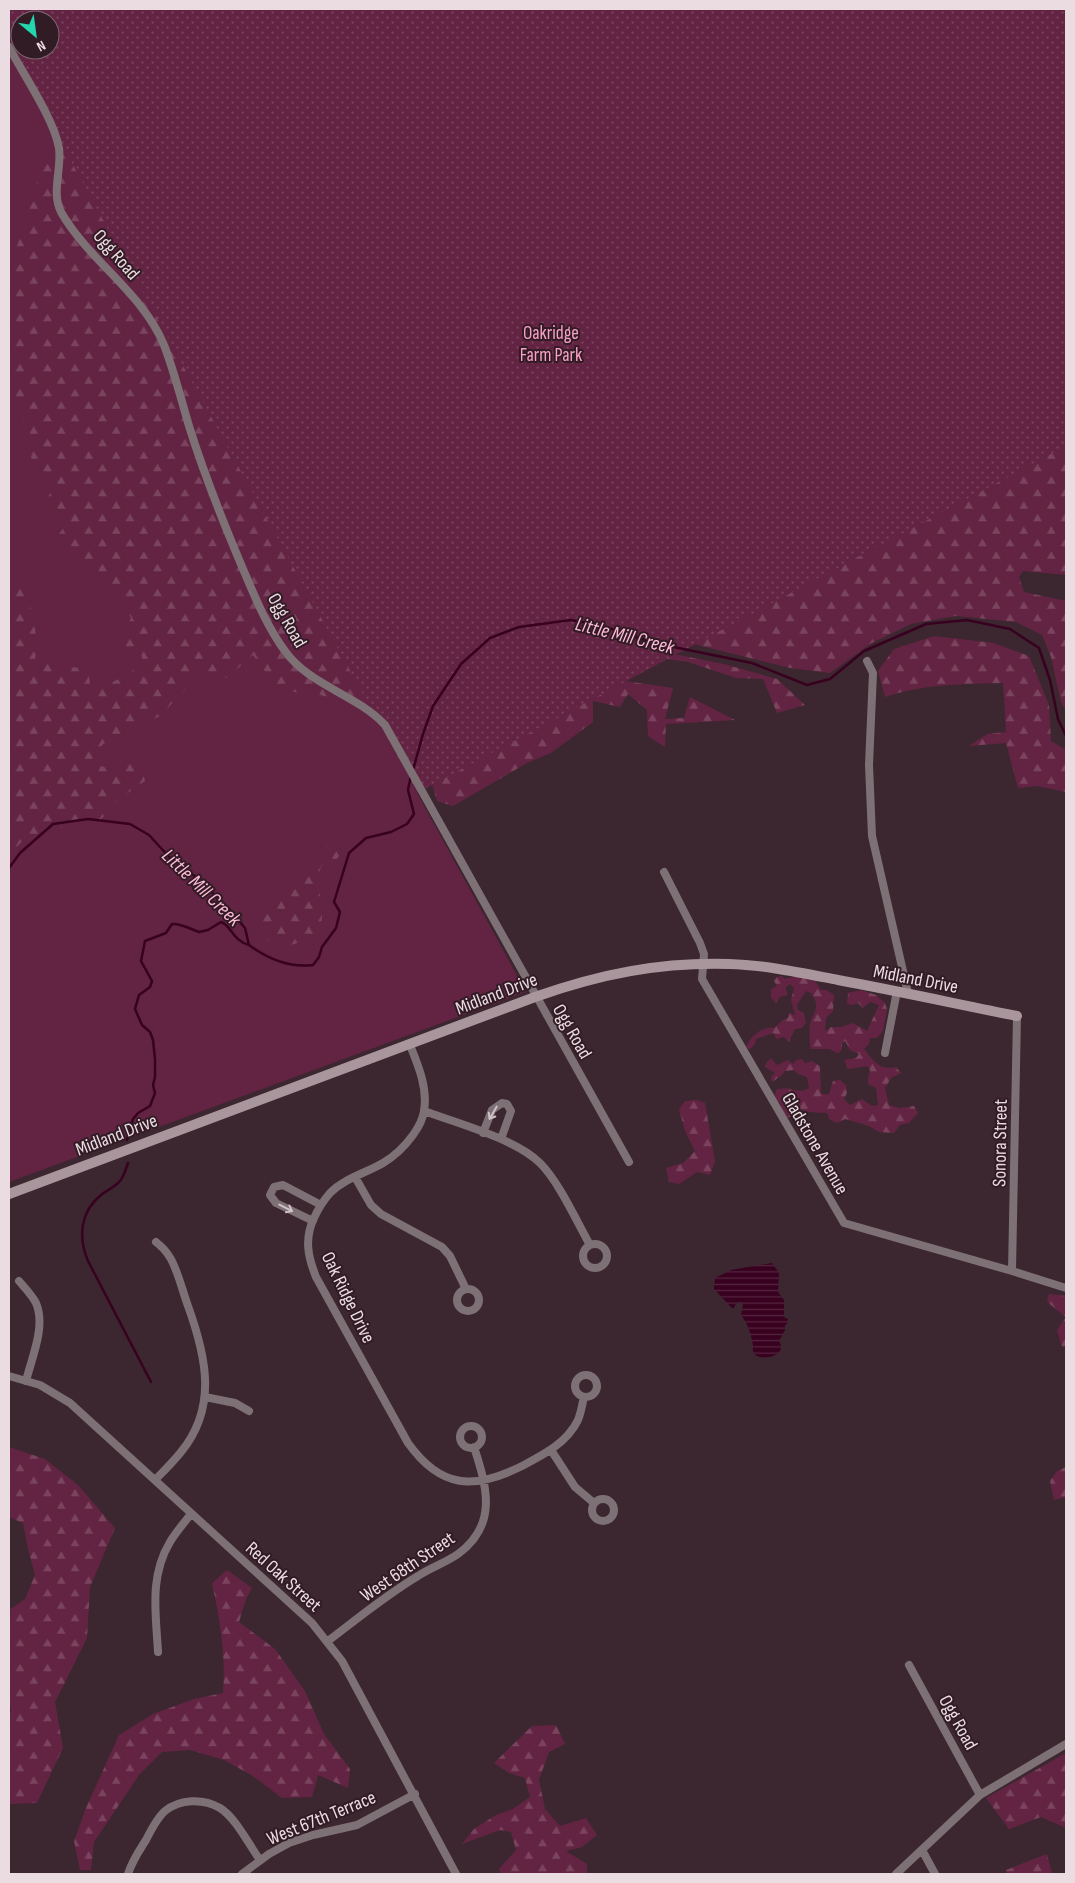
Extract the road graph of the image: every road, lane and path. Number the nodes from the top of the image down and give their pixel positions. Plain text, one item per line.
1 (9, 47) edge
2 (866, 661) dead end
3 (664, 872) dead end
4 (703, 965) junction
5 (897, 991) junction
6 (908, 993) junction
7 (535, 997) junction
8 (1017, 1016) joint
9 (410, 1045) junction
10 (885, 1053) dead end
11 (424, 1111) junction
12 (483, 1133) junction
13 (501, 1139) junction
14 (629, 1162) dead end
15 (355, 1176) junction
16 (9, 1194) edge
17 (321, 1205) junction
18 (312, 1221) junction
19 (156, 1242) dead end
20 (590, 1245) dead end
21 (1012, 1271) junction
22 (19, 1281) dead end
23 (1066, 1288) edge
24 (466, 1289) dead end
25 (9, 1376) edge
26 (26, 1380) junction
27 (205, 1397) junction
28 (584, 1397) dead end
29 (249, 1411) dead end
30 (474, 1447) dead end
31 (550, 1450) junction
32 (155, 1480) junction
33 (485, 1481) junction
34 (594, 1503) dead end
35 (192, 1514) junction
36 (328, 1641) junction
37 (158, 1652) dead end
38 (909, 1665) dead end
39 (1066, 1744) edge
40 (414, 1794) junction
41 (980, 1794) junction
42 (922, 1850) junction
43 (260, 1860) junction
44 (128, 1874) edge
45 (242, 1874) edge
46 (456, 1874) edge
47 (896, 1874) edge
48 (935, 1874) edge

1 - 7 street, Ogg Road
2 - 6 street
3 - 4 street, Gladstone Avenue
4 - 5 main road, Midland Drive
4 - 7 main road, Midland Drive
4 - 21 street, Gladstone Avenue
5 - 6 main road, Midland Drive
5 - 10 street
6 - 8 main road, Midland Drive
7 - 9 main road, Midland Drive
7 - 14 street, Ogg Road
8 - 21 street, Sonora Street
9 - 11 street, Oak Ridge Drive
9 - 16 main road, Midland Drive
11 - 12 street
11 - 15 street, Oak Ridge Drive
12 - 13 street
13 -> 12 street
13 - 20 street
15 - 17 street, Oak Ridge Drive
15 - 24 street
17 - 18 street, Oak Ridge Drive
17 -> 18 street
18 - 33 street, Oak Ridge Drive
19 - 27 street
21 - 23 street, Gladstone Avenue
22 - 26 street
25 - 26 street, Red Oak Street
26 - 32 street, Red Oak Street
27 - 29 street
27 - 32 street
28 - 31 street, Oak Ridge Drive
30 - 33 street, West 68th Street
31 - 33 street, Oak Ridge Drive
31 - 34 street
32 - 35 street, Red Oak Street
33 - 36 street, West 68th Street
35 - 36 street, Red Oak Street
35 - 37 street
36 - 40 street, Red Oak Street
38 - 41 street, Ogg Road
39 - 41 street
40 - 43 street, West 67th Terrace
40 - 46 street, Red Oak Street
41 - 42 street
42 - 47 street
42 - 48 street
43 - 44 street
43 - 45 street, West 67th Terrace

